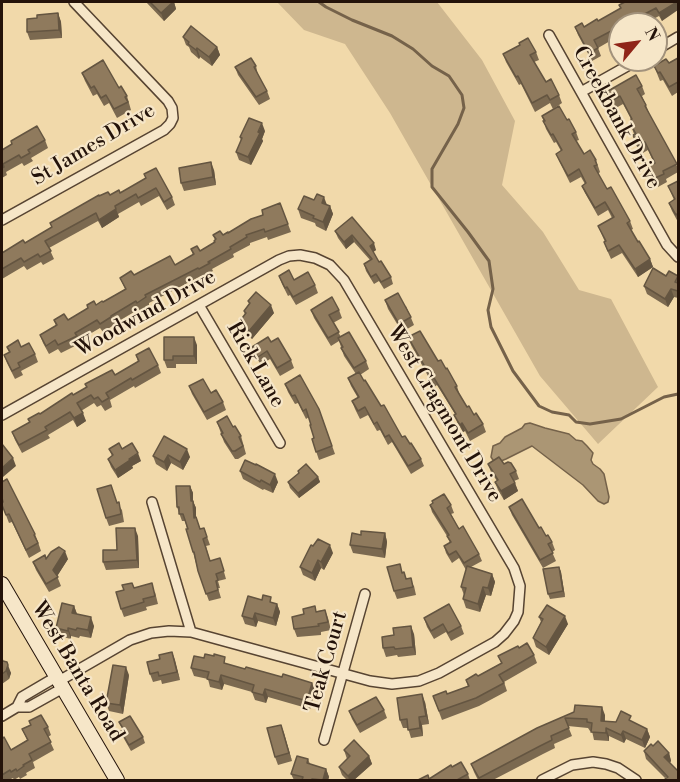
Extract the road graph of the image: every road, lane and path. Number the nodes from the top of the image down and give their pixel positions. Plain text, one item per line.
1 (74, 2) edge
2 (549, 35) dead end
3 (617, 72) edge
4 (581, 92) junction
5 (2, 220) edge
6 (675, 254) edge
7 (311, 256) joint
8 (199, 305) junction
9 (2, 415) edge
10 (280, 443) dead end
11 (152, 502) dead end
12 (2, 584) edge
13 (365, 594) dead end
14 (191, 632) junction
15 (342, 673) junction
16 (59, 682) junction
17 (2, 716) edge
18 (324, 740) dead end
19 (632, 778) edge
20 (117, 780) edge
21 (542, 780) edge

1 - 5 street, St James Drive
2 - 4 street, Creekbank Drive
3 - 4 street
4 - 6 street, Creekbank Drive
7 - 8 street, Woodwind Drive
7 - 15 street, West Cragmont Drive
8 - 9 street, Woodwind Drive
8 - 10 street, Rick Lane
11 - 14 street
12 - 16 street, West Banta Road
13 - 15 street, Teak Court
14 - 15 street
14 - 16 street
15 - 18 street, Teak Court
16 - 17 street
16 - 20 street, West Banta Road
19 - 21 street

